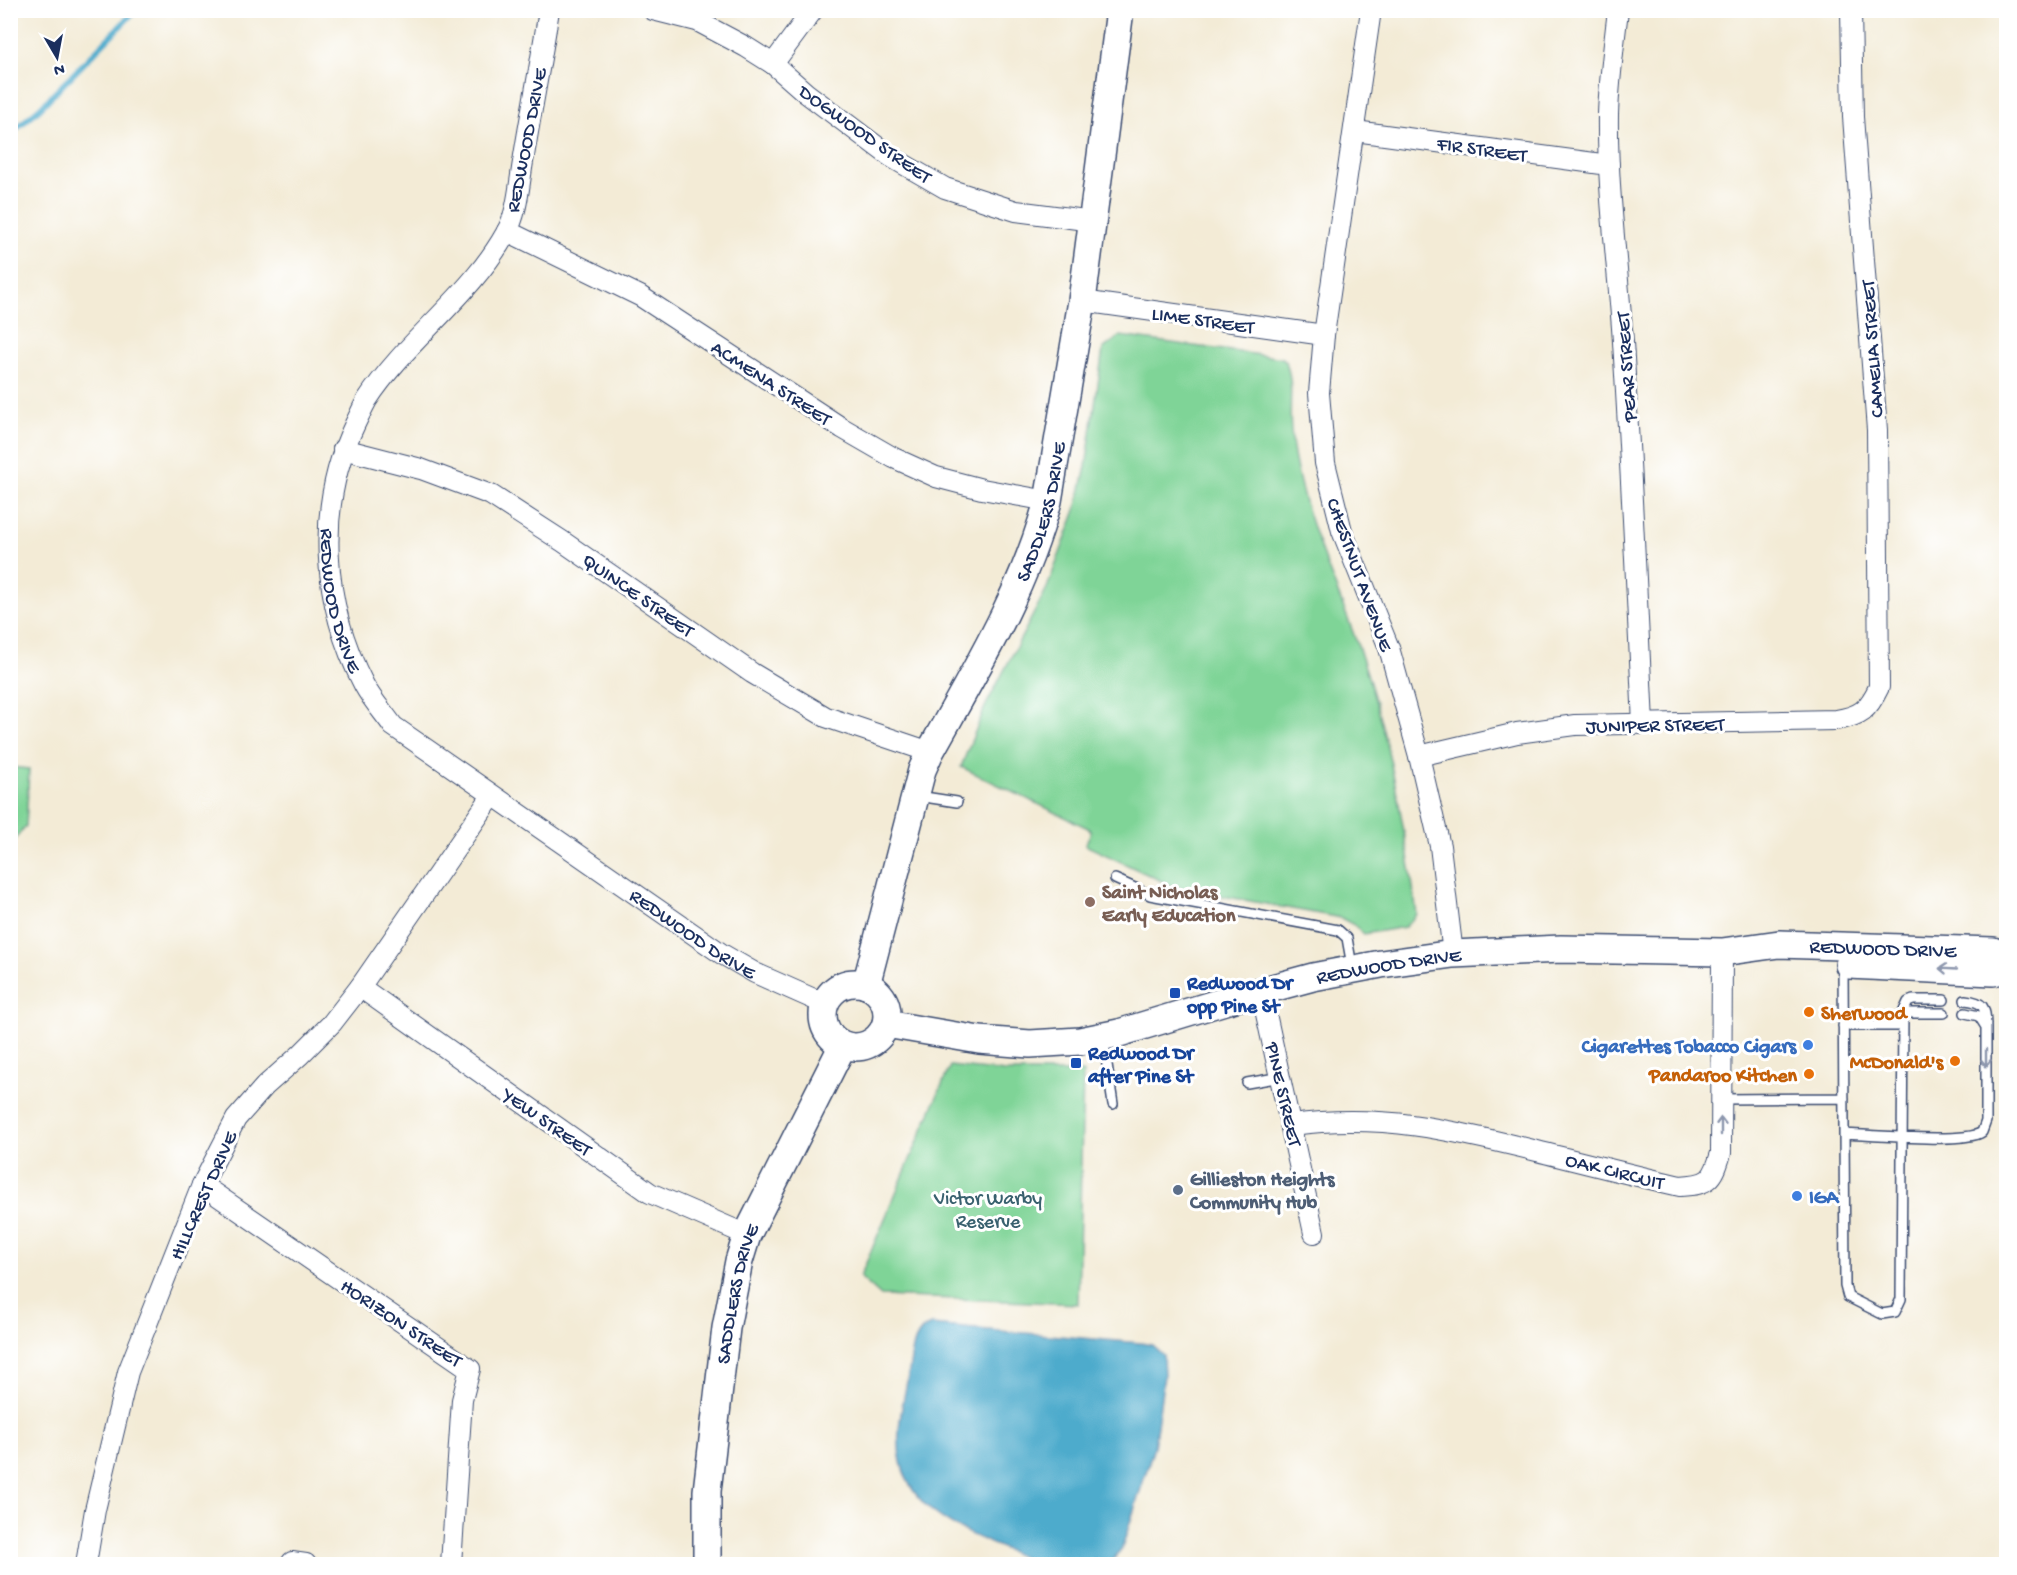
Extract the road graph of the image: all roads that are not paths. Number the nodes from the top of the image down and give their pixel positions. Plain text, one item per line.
1 (549, 10) edge
2 (653, 10) edge
3 (813, 10) edge
4 (1120, 10) edge
5 (1371, 10) edge
6 (1618, 10) edge
7 (1851, 10) edge
8 (772, 64) junction
9 (1354, 131) junction
10 (1609, 165) junction
11 (1093, 221) junction
12 (507, 231) junction
13 (1082, 301) junction
14 (1324, 335) junction
15 (343, 449) junction
16 (1048, 501) junction
17 (1879, 687) joint
18 (1643, 724) junction
19 (930, 752) junction
20 (1419, 756) junction
21 (492, 796) junction
22 (916, 796) junction
23 (957, 802) dead end
24 (1115, 879) dead end
25 (1722, 952) junction
26 (1453, 954) junction
27 (2007, 956) edge
28 (1842, 964) junction
29 (1353, 969) junction
30 (2007, 969) edge
31 (866, 985) junction
32 (360, 987) junction
33 (1261, 991) junction
34 (1944, 1000) dead end
35 (1965, 1000) dead end
36 (825, 1004) junction
37 (1903, 1013) junction
38 (1944, 1013) dead end
39 (1965, 1013) dead end
40 (886, 1024) junction
41 (1843, 1026) junction
42 (1902, 1026) junction
43 (1986, 1027) junction
44 (1102, 1037) junction
45 (843, 1045) junction
46 (1281, 1077) junction
47 (1247, 1083) dead end
48 (1844, 1098) junction
49 (1722, 1099) junction
50 (1113, 1104) dead end
51 (1292, 1125) junction
52 (1844, 1134) junction
53 (1902, 1137) junction
54 (202, 1185) junction
55 (1314, 1233) dead end
56 (747, 1235) junction
57 (86, 1564) edge
58 (451, 1564) edge
59 (707, 1564) edge

1 - 12 street, REDWOOD DRIVE
2 - 8 street, DOGWOOD STREET
3 - 8 street
4 - 11 street, SADDLERS DRIVE
5 - 9 street, CHESTNUT AVENUE
6 - 10 street, PEAR STREET
7 - 17 street, CAMELIA STREET
8 - 11 street, DOGWOOD STREET
9 - 10 street, FIR STREET
9 - 14 street, CHESTNUT AVENUE
10 - 18 street, PEAR STREET
11 - 13 street, SADDLERS DRIVE
12 - 15 street, REDWOOD DRIVE
12 - 16 street, ACMENA STREET
13 - 14 street, LIME STREET
13 - 16 street, SADDLERS DRIVE
14 - 20 street, CHESTNUT AVENUE
15 - 19 street, QUINCE STREET
15 - 21 street, REDWOOD DRIVE
16 - 19 street, SADDLERS DRIVE
17 - 18 street, JUNIPER STREET
18 - 20 street, JUNIPER STREET
19 - 22 street, SADDLERS DRIVE
20 - 26 street, CHESTNUT AVENUE
21 - 32 street, HILLCREST DRIVE
21 - 36 street, REDWOOD DRIVE
22 - 23 lane
22 - 31 street, SADDLERS DRIVE
24 - 29 lane
25 - 26 street, REDWOOD DRIVE
25 - 27 street, REDWOOD DRIVE
25 - 28 street, REDWOOD DRIVE
25 - 49 street, OAK CIRCUIT
26 - 29 street, REDWOOD DRIVE
30 -> 28 street, REDWOOD DRIVE
28 - 41 lane
29 - 33 street, REDWOOD DRIVE
31 - 36 street
31 - 40 street
32 - 54 street, HILLCREST DRIVE
32 - 56 street, YEW STREET
33 - 44 street, REDWOOD DRIVE
33 - 46 street, PINE STREET
34 - 37 lane
35 - 43 lane
36 - 45 street
37 - 38 lane
37 - 42 lane
39 - 43 lane
40 - 44 street, REDWOOD DRIVE
40 - 45 street
41 - 42 lane
41 - 48 lane
42 - 53 lane
43 -> 53 lane
44 - 50 lane
45 - 56 street, SADDLERS DRIVE
46 - 47 lane
46 - 51 street, PINE STREET
48 - 49 lane
48 - 52 lane
51 -> 49 street, OAK CIRCUIT
51 - 55 street, PINE STREET
52 - 53 lane
52 - 53 lane
54 - 57 street, HILLCREST DRIVE
54 - 58 street, HORIZON STREET
56 - 59 street, SADDLERS DRIVE

